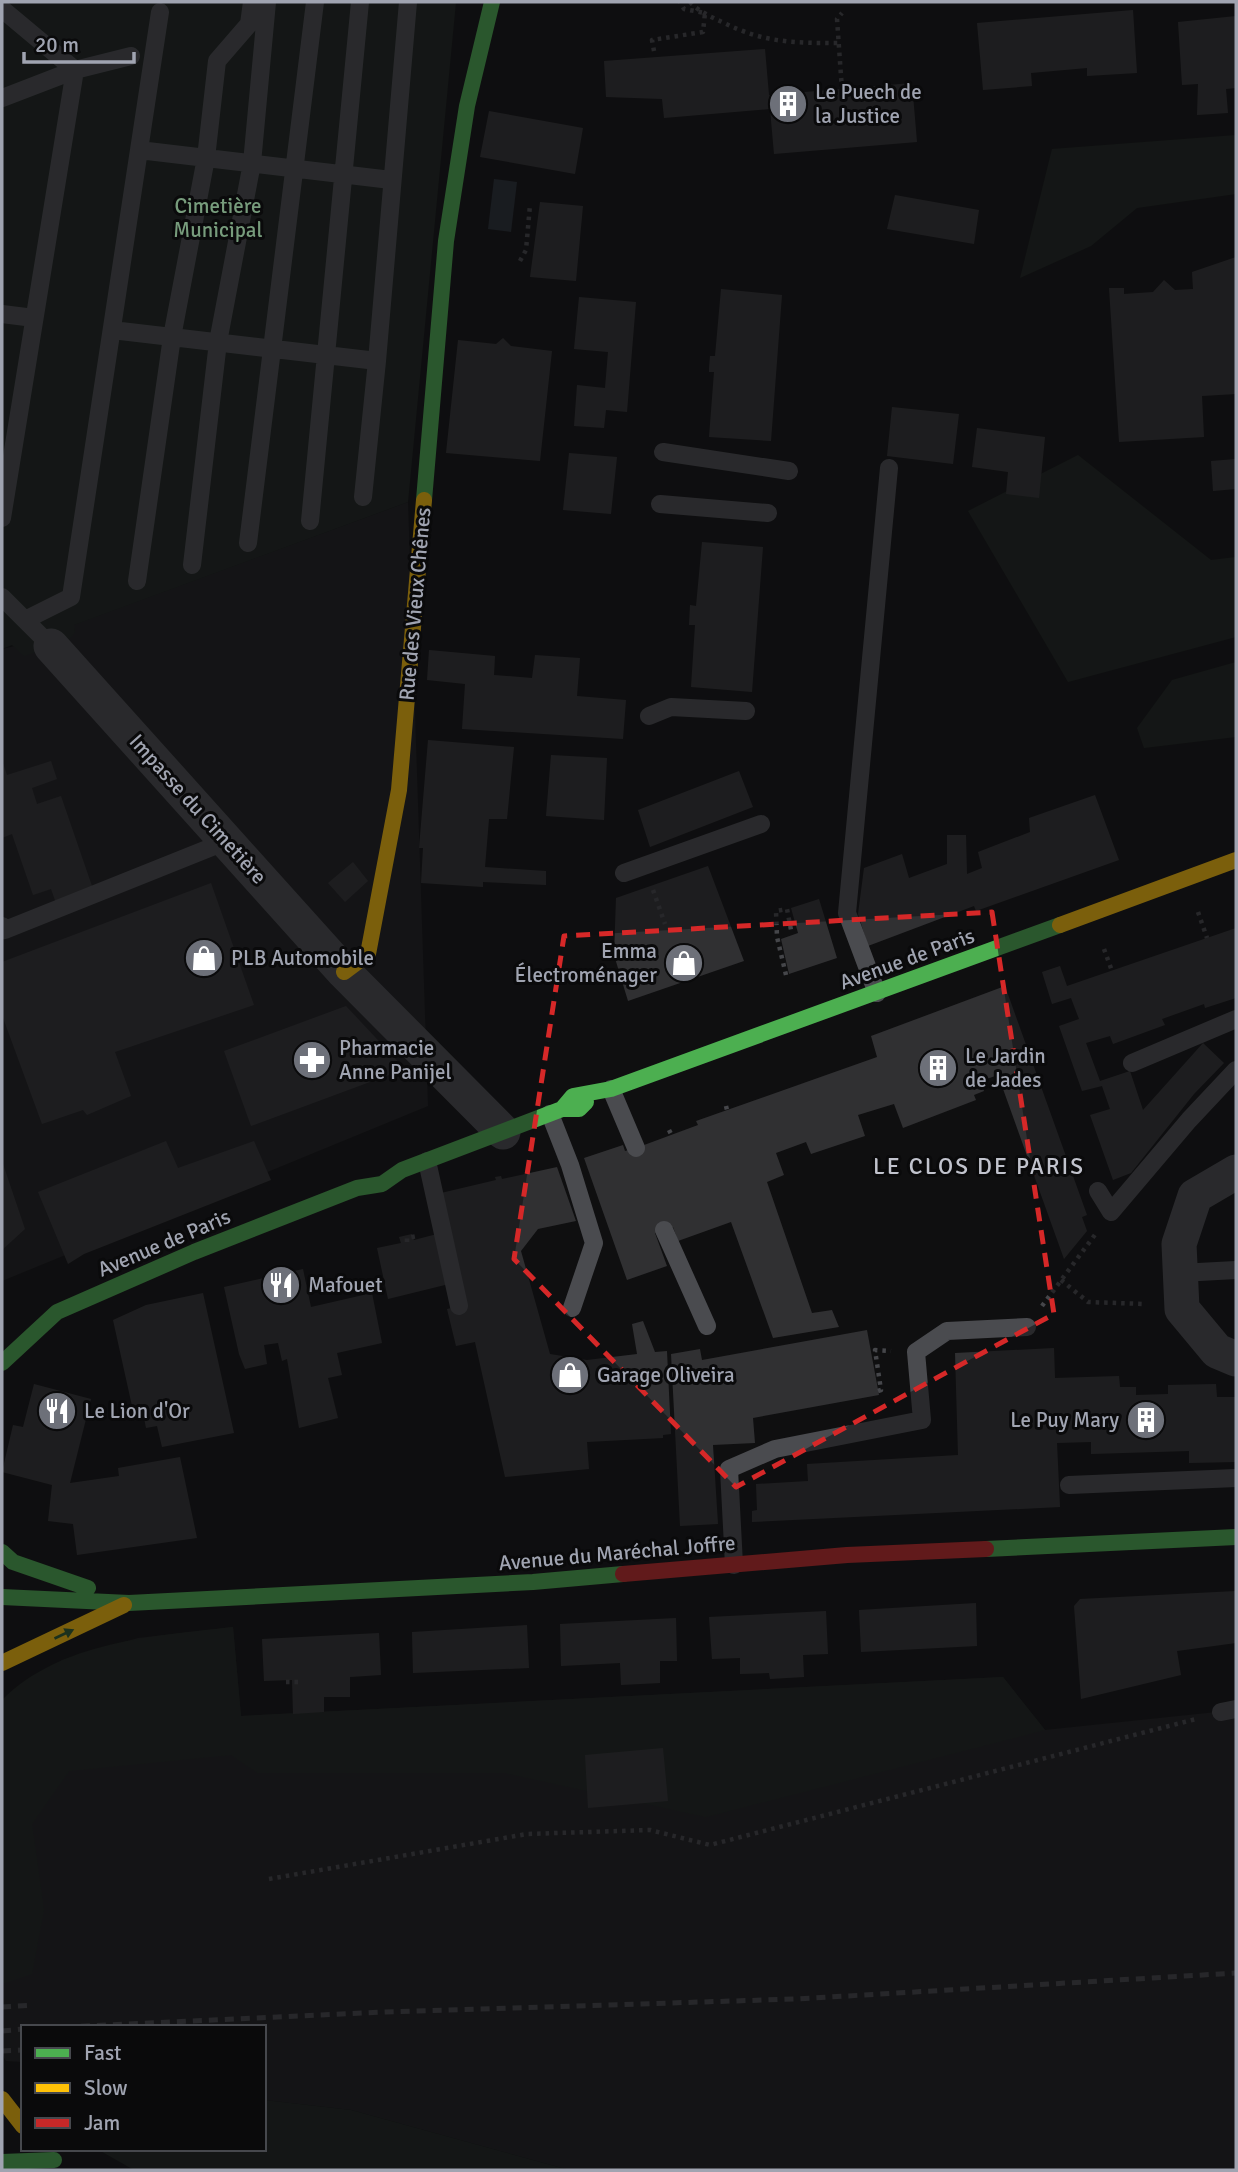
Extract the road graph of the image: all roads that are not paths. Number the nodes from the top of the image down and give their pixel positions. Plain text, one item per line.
1 (252, 2) edge
2 (267, 2) edge
3 (315, 2) edge
4 (360, 2) edge
5 (408, 2) edge
6 (492, 2) edge
7 (156, 5) edge
8 (2, 9) edge
9 (131, 56) dead end
10 (75, 70) junction
11 (2, 98) edge
12 (139, 150) junction
13 (206, 158) junction
14 (252, 163) junction
15 (294, 168) junction
16 (343, 174) junction
17 (391, 180) junction
18 (2, 314) edge
19 (34, 318) junction
20 (112, 330) junction
21 (172, 337) junction
22 (218, 342) junction
23 (272, 349) junction
24 (326, 355) junction
25 (377, 361) junction
26 (663, 452) dead end
27 (889, 468) dead end
28 (789, 471) dead end
29 (363, 497) dead end
30 (660, 503) dead end
31 (768, 513) dead end
32 (2, 518) edge
33 (310, 521) dead end
34 (248, 542) dead end
35 (192, 565) dead end
36 (137, 581) dead end
37 (2, 597) edge
38 (25, 620) junction
39 (51, 646) joint
40 (746, 711) dead end
41 (649, 716) dead end
42 (761, 824) dead end
43 (227, 841) junction
44 (1236, 860) edge
45 (624, 873) dead end
46 (2, 926) edge
47 (344, 972) junction
48 (877, 993) junction
49 (1236, 1019) edge
50 (1132, 1063) dead end
51 (1236, 1070) edge
52 (611, 1089) junction
53 (556, 1112) junction
54 (503, 1132) junction
55 (636, 1147) dead end
56 (426, 1161) junction
57 (1236, 1172) edge
58 (1098, 1191) dead end
59 (664, 1230) dead end
60 (1236, 1270) edge
61 (1180, 1288) junction
62 (459, 1306) dead end
63 (572, 1308) dead end
64 (707, 1326) dead end
65 (1027, 1327) dead end
66 (1236, 1359) edge
67 (2, 1363) edge
68 (1236, 1478) edge
69 (1069, 1485) dead end
70 (1236, 1537) edge
71 (2, 1552) edge
72 (734, 1564) junction
73 (2, 1597) edge
74 (130, 1603) junction
75 (2, 1663) edge
76 (3, 2101) edge
77 (21, 2124) edge
78 (49, 2155) edge
79 (2, 2162) edge
80 (69, 2170) edge

1 - 13 lane
2 - 14 lane
3 - 15 lane
4 - 16 lane
5 - 17 lane
6 - 47 main road, Rue des Vieux Chênes
7 - 12 lane
8 - 10 lane
9 - 10 lane
10 - 11 lane
10 - 19 lane
12 - 13 lane
12 - 20 lane
13 - 14 lane
13 - 21 lane
14 - 15 lane
14 - 22 lane
15 - 16 lane
15 - 23 lane
16 - 17 lane
16 - 24 lane
17 - 25 lane
18 - 19 lane
19 - 32 lane
20 - 21 lane
20 - 38 lane
21 - 22 lane
21 - 36 lane
22 - 23 lane
22 - 35 lane
23 - 24 lane
23 - 34 lane
24 - 25 lane
24 - 33 lane
25 - 29 lane
26 - 28 lane
27 - 48 lane
30 - 31 lane
37 - 38 lane
38 - 39 lane
39 - 43 street, Impasse du Cimetière
40 - 41 lane
42 - 45 lane
43 - 46 lane
43 - 47 street, Impasse du Cimetière
44 - 48 main road, Avenue de Paris
47 - 54 street
48 - 52 main road, Avenue de Paris
49 - 50 lane
51 - 58 lane
52 - 53 main road, Avenue de Paris
52 - 55 lane
53 - 54 main road, Avenue de Paris
53 - 63 lane
54 - 56 main road, Avenue de Paris
56 - 62 lane
56 - 67 main road, Avenue de Paris
57 - 61 street
59 - 64 lane
60 - 61 lane
61 - 66 street
65 - 72 lane
68 - 69 lane
70 - 72 main road, Avenue du Maréchal Joffre
71 - 74 main road
72 - 74 main road, Avenue du Maréchal Joffre
73 - 74 main road, Avenue du Maréchal Joffre
75 -> 74 main road
76 - 77 main road
78 - 79 main road
78 - 80 main road

